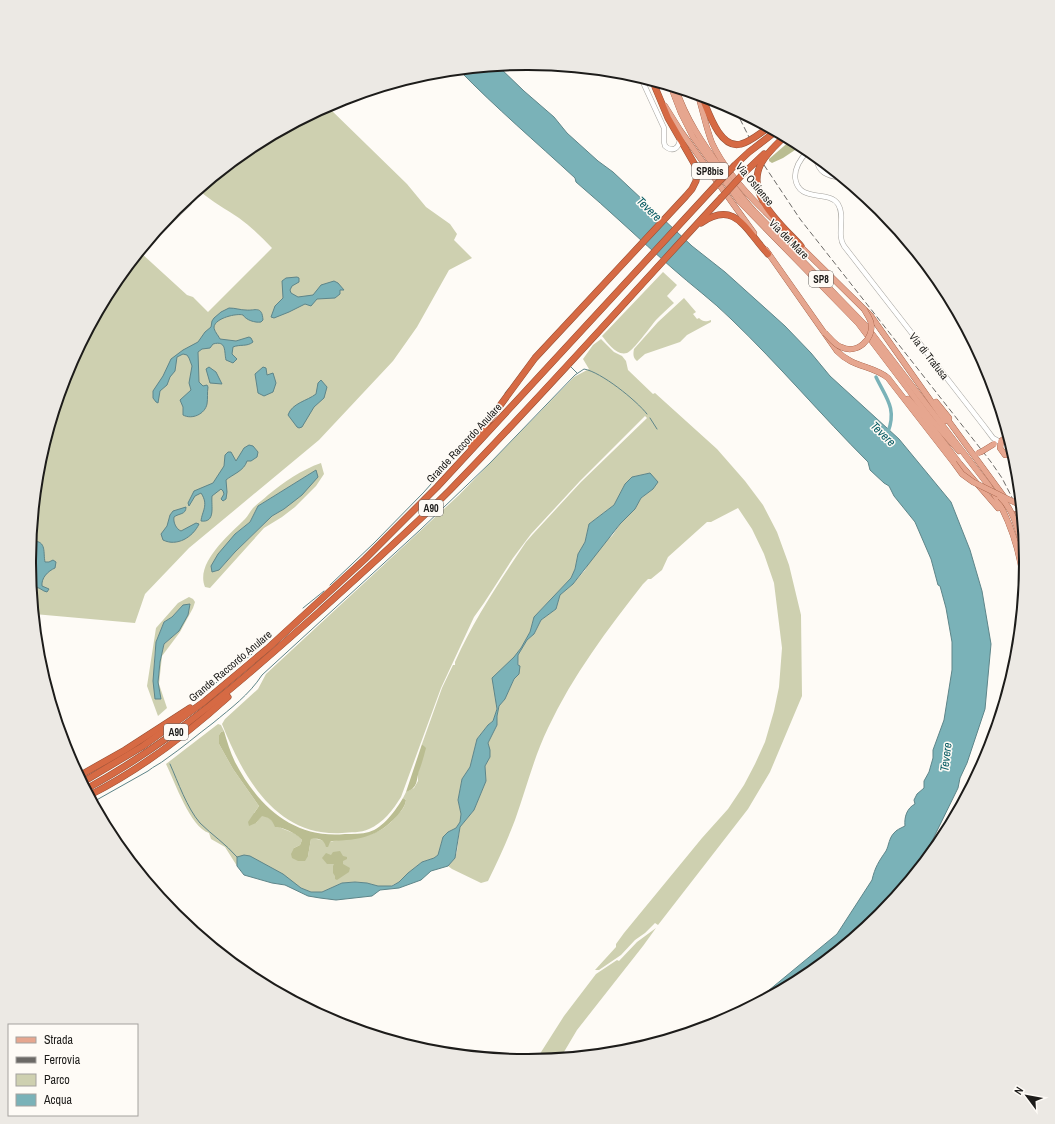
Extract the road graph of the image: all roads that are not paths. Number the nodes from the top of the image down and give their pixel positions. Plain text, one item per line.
1 (644, 85) edge
2 (656, 87) edge
3 (657, 88) edge
4 (673, 93) edge
5 (679, 95) edge
6 (700, 102) edge
7 (706, 104) edge
8 (764, 131) edge
9 (771, 135) edge
10 (680, 139) junction
11 (780, 140) edge
12 (781, 141) edge
13 (804, 156) edge
14 (819, 166) edge
15 (833, 177) edge
16 (688, 233) junction
17 (801, 246) junction
18 (768, 254) junction
19 (864, 309) junction
20 (825, 333) junction
21 (888, 340) junction
22 (900, 393) junction
23 (936, 402) junction
24 (1003, 438) edge
25 (998, 443) junction
26 (964, 452) junction
27 (1007, 456) edge
28 (973, 465) junction
29 (455, 467) junction
30 (991, 491) junction
31 (1015, 502) edge
32 (1017, 519) edge
33 (1010, 528) junction
34 (1018, 533) edge
35 (1019, 553) edge
36 (258, 666) junction
37 (215, 693) junction
38 (84, 773) edge
39 (87, 780) edge
40 (91, 786) edge
41 (94, 793) edge

1 - 10 street
2 - 10 highway
3 - 18 main road, SP8bis
4 - 28 main road, Via del Mare / SP8
5 - 26 main road, Via del Mare / SP8
6 - 17 main road, Via Ostiense / SP8bis
7 - 8 highway
9 - 29 highway, Grande Raccordo Anulare / A90, bridge
10 - 29 highway
11 - 16 highway, Grande Raccordo Anulare / A90, bridge
12 - 17 highway
13 - 25 street, Via di Trafusa
14 - 15 street
16 - 18 highway
16 - 36 highway, Grande Raccordo Anulare / A90
17 - 19 main road, Via Ostiense / SP8bis
18 - 20 main road, SP8bis
19 - 20 main road, bridge
19 - 21 main road, Via Ostiense / SP8bis, bridge
20 - 22 main road, SP8bis, bridge
21 - 23 main road, SP8bis
21 - 26 main road
22 - 30 main road, SP8bis, bridge
22 - 33 main road
23 - 25 main road, bridge
23 - 32 main road, SP8bis
24 - 25 main road
25 - 27 main road
26 - 28 main road, Via del Mare / SP8
28 - 33 main road, Via del Mare / SP8
29 - 37 highway, Grande Raccordo Anulare / A90
30 - 31 main road, bridge
30 - 34 main road, SP8bis, bridge
33 - 35 main road, Via del Mare / SP8
36 - 40 highway, Grande Raccordo Anulare / A90
36 - 41 highway, Grande Raccordo Anulare
37 - 38 highway
37 - 39 highway, Grande Raccordo Anulare / A90

